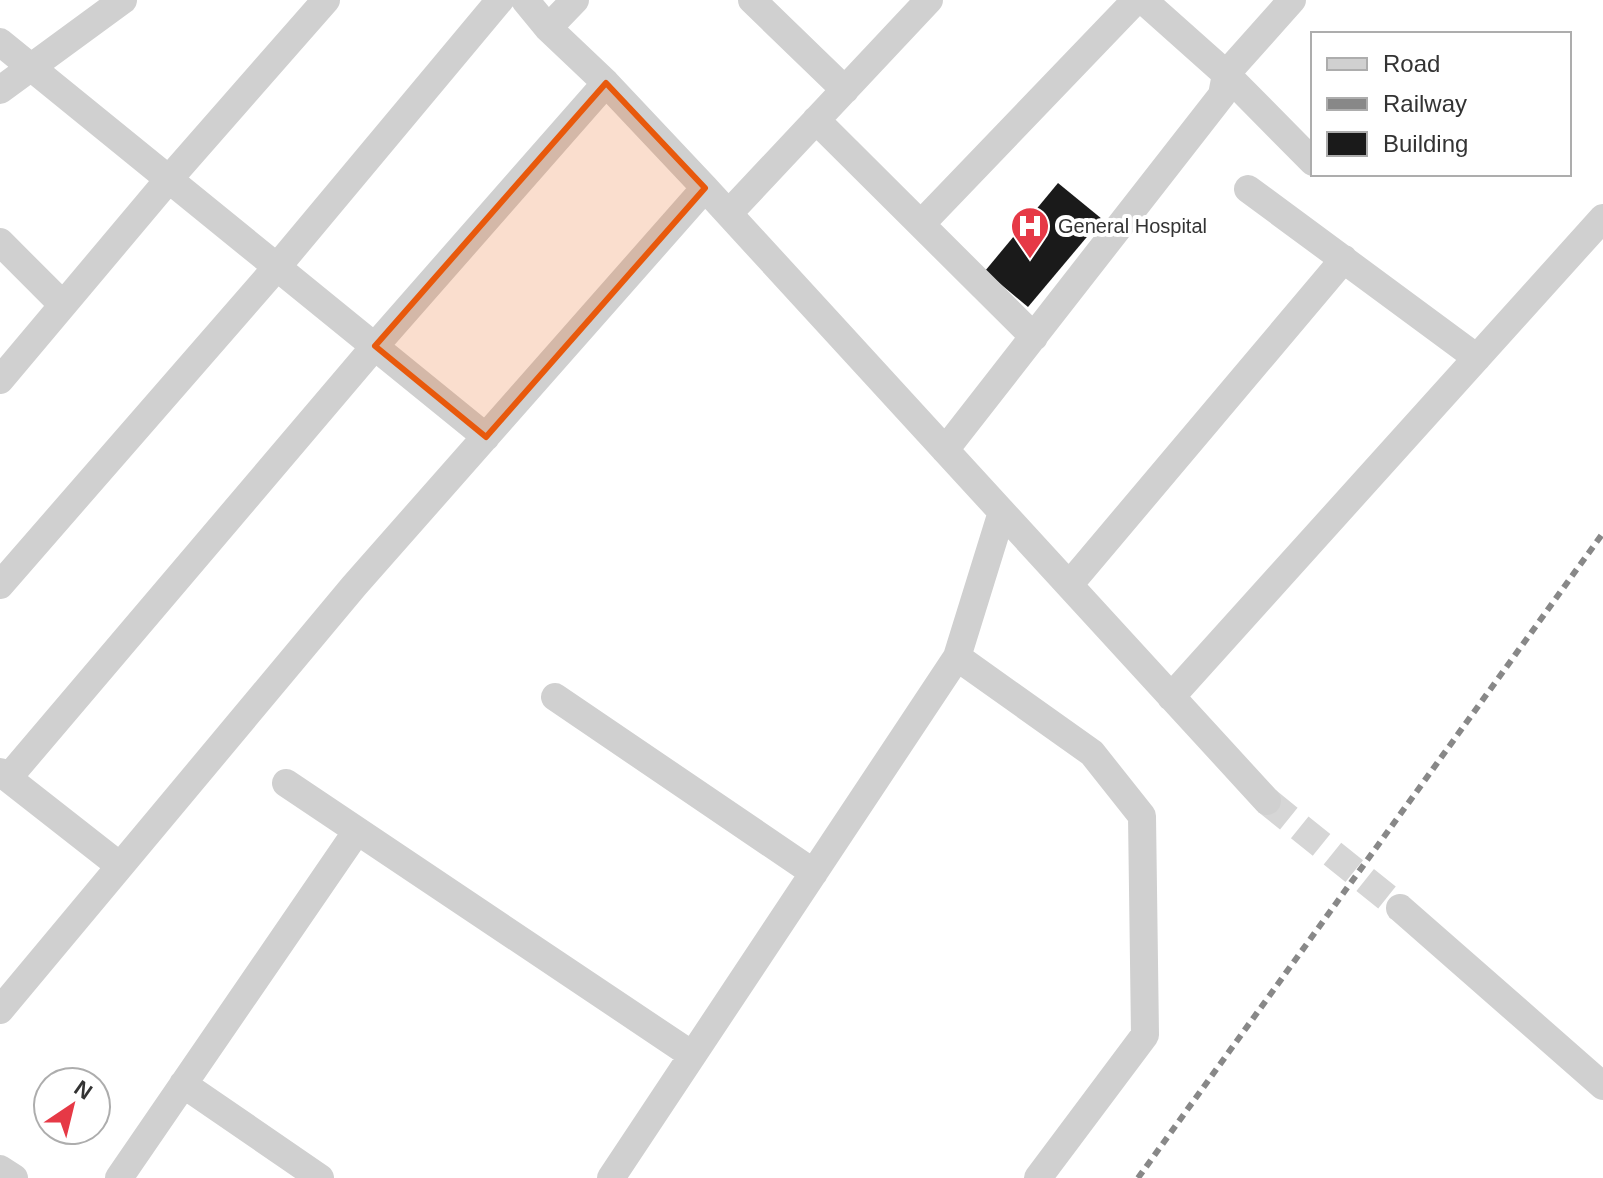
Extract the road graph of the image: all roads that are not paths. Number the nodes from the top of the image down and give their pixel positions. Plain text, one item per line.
1 (123, 0) edge
2 (326, 0) edge
3 (500, 0) edge
4 (525, 0) edge
5 (575, 0) edge
6 (752, 0) edge
7 (929, 0) edge
8 (1136, 0) edge
9 (1143, 0) edge
10 (1292, 0) edge
11 (548, 28) junction
12 (0, 42) edge
13 (32, 68) junction
14 (1226, 74) junction
15 (606, 83) junction
16 (0, 90) edge
17 (845, 90) junction
18 (816, 120) junction
19 (1311, 160) edge
20 (169, 179) junction
21 (705, 188) junction
22 (1248, 189) dead end
23 (729, 213) junction
24 (1603, 218) edge
25 (921, 224) junction
26 (0, 242) edge
27 (1344, 259) junction
28 (277, 267) junction
29 (63, 305) junction
30 (1034, 337) junction
31 (375, 346) junction
32 (1477, 358) junction
33 (0, 380) edge
34 (486, 437) junction
35 (945, 450) junction
36 (1002, 512) junction
37 (0, 585) edge
38 (1069, 585) junction
39 (957, 657) junction
40 (555, 697) dead end
41 (1171, 697) junction
42 (4, 775) edge
43 (286, 783) dead end
44 (1267, 801) tunnel mouth
45 (357, 831) junction
46 (120, 866) junction
47 (814, 873) junction
48 (1400, 908) tunnel mouth
49 (5, 994) edge
50 (692, 1055) junction
51 (183, 1084) junction
52 (1603, 1086) edge
53 (0, 1169) edge
54 (14, 1178) edge
55 (119, 1178) edge
56 (320, 1178) edge
57 (611, 1178) edge
58 (1038, 1178) edge

1 - 13 street
2 - 20 street
3 - 28 street
4 - 11 street
5 - 11 street
6 - 17 street
7 - 17 street
8 - 25 street
9 - 14 street
10 - 14 street
11 - 15 street
12 - 13 street
13 - 16 street
13 - 20 street
14 - 19 street
14 - 30 street
15 - 21 street
15 - 31 street
17 - 18 street
18 - 23 street
18 - 25 street
20 - 28 street
20 - 29 street
21 - 23 street
21 - 34 street
22 - 27 street
23 - 35 street
24 - 32 street
25 - 30 street
26 - 29 street
27 - 32 street
27 - 38 street
28 - 31 street
28 - 37 street
29 - 33 street
30 - 35 street
31 - 34 street
31 - 42 street
32 - 41 street
34 - 46 street
35 - 36 street
36 - 38 street
36 - 39 street
38 - 41 street
39 - 47 street
39 - 58 street
40 - 47 street
41 - 44 street
42 - 46 street
43 - 45 street
45 - 50 street
45 - 51 street
46 - 49 street
47 - 50 street
48 - 52 street
50 - 57 street
51 - 55 street
51 - 56 street
53 - 54 street

